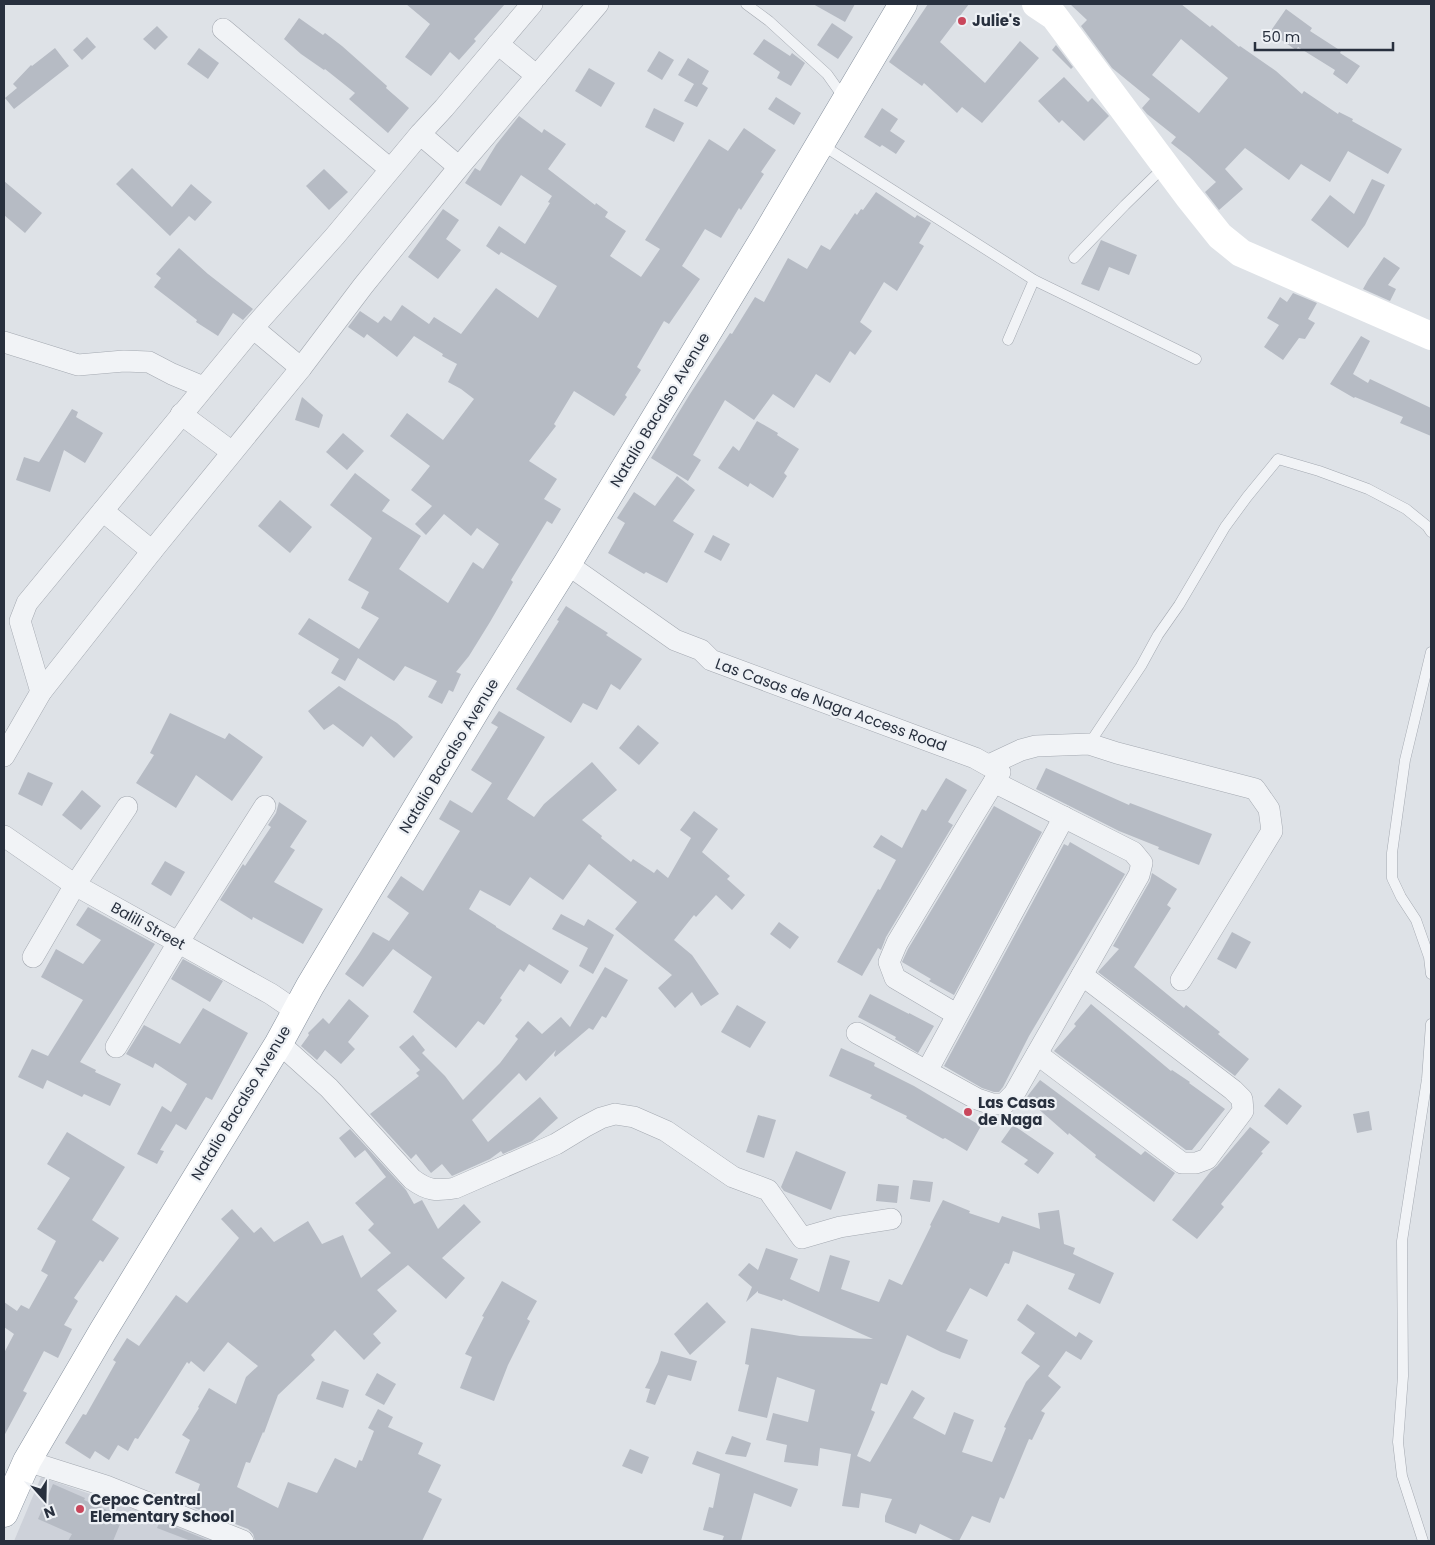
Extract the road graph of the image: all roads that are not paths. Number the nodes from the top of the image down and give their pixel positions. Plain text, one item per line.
1 (531, 4) edge
2 (598, 4) edge
3 (746, 4) edge
4 (903, 4) edge
5 (1036, 4) edge
6 (223, 29) dead end
7 (498, 44) junction
8 (536, 76) junction
9 (846, 101) junction
10 (420, 134) junction
11 (820, 144) junction
12 (1165, 166) junction
13 (459, 167) junction
14 (390, 169) junction
15 (1074, 258) dead end
16 (1034, 280) junction
17 (253, 328) junction
18 (1431, 336) edge
19 (1008, 340) dead end
20 (4, 342) edge
21 (1196, 359) dead end
22 (301, 368) junction
23 (203, 387) junction
24 (181, 414) junction
25 (232, 452) junction
26 (103, 511) junction
27 (1431, 532) edge
28 (152, 551) junction
29 (567, 564) junction
30 (1431, 652) edge
31 (41, 692) junction
32 (1089, 744) junction
33 (4, 756) edge
34 (995, 773) junction
35 (265, 806) dead end
36 (127, 807) dead end
37 (1064, 817) junction
38 (4, 836) edge
39 (75, 885) junction
40 (178, 943) junction
41 (33, 957) dead end
42 (1431, 974) edge
43 (1082, 975) junction
44 (1181, 980) dead end
45 (296, 1011) junction
46 (956, 1014) junction
47 (1431, 1024) edge
48 (857, 1033) dead end
49 (279, 1043) junction
50 (116, 1047) dead end
51 (1037, 1054) junction
52 (927, 1071) junction
53 (891, 1219) dead end
54 (27, 1461) junction
55 (4, 1513) edge
56 (243, 1541) edge
57 (1423, 1541) edge

1 - 7 street
2 - 8 street
3 - 9 lane
4 - 9 main road, Natalio Bacalso Avenue
5 - 12 main road
6 - 14 street
7 - 8 street
7 - 10 street
8 - 13 street
9 - 11 main road, Natalio Bacalso Avenue
10 - 13 street
10 - 14 street
11 - 16 lane
11 - 29 main road, Natalio Bacalso Avenue
12 - 15 lane
12 - 18 main road
13 - 22 street
14 - 17 street
16 - 19 lane
16 - 21 lane
17 - 22 street
17 - 23 street
20 - 23 street
22 - 25 street
23 - 24 street
24 - 25 street
24 - 26 street
25 - 28 street
26 - 28 street
26 - 31 street
27 - 32 lane
28 - 31 street
29 - 34 street, Las Casas de Naga Access Road
29 - 45 main road, Natalio Bacalso Avenue
30 - 42 lane
31 - 33 street
32 - 34 street
32 - 44 street
34 - 37 street, Las Casas de Naga Access Road
34 - 46 street
35 - 40 street
36 - 39 street
37 - 43 street, Las Casas de Naga Access Road
37 - 46 street
38 - 39 street, Balili Street
39 - 40 street, Balili Street
39 - 41 street
40 - 45 street, Balili Street
40 - 50 street
43 - 51 street
43 - 51 street
45 - 49 main road, Natalio Bacalso Avenue
46 - 52 street
47 - 57 lane
48 - 52 street
49 - 53 street
49 - 54 main road, Natalio Bacalso Avenue
51 - 52 street
54 - 55 main road, Natalio Bacalso Avenue
54 - 56 street

